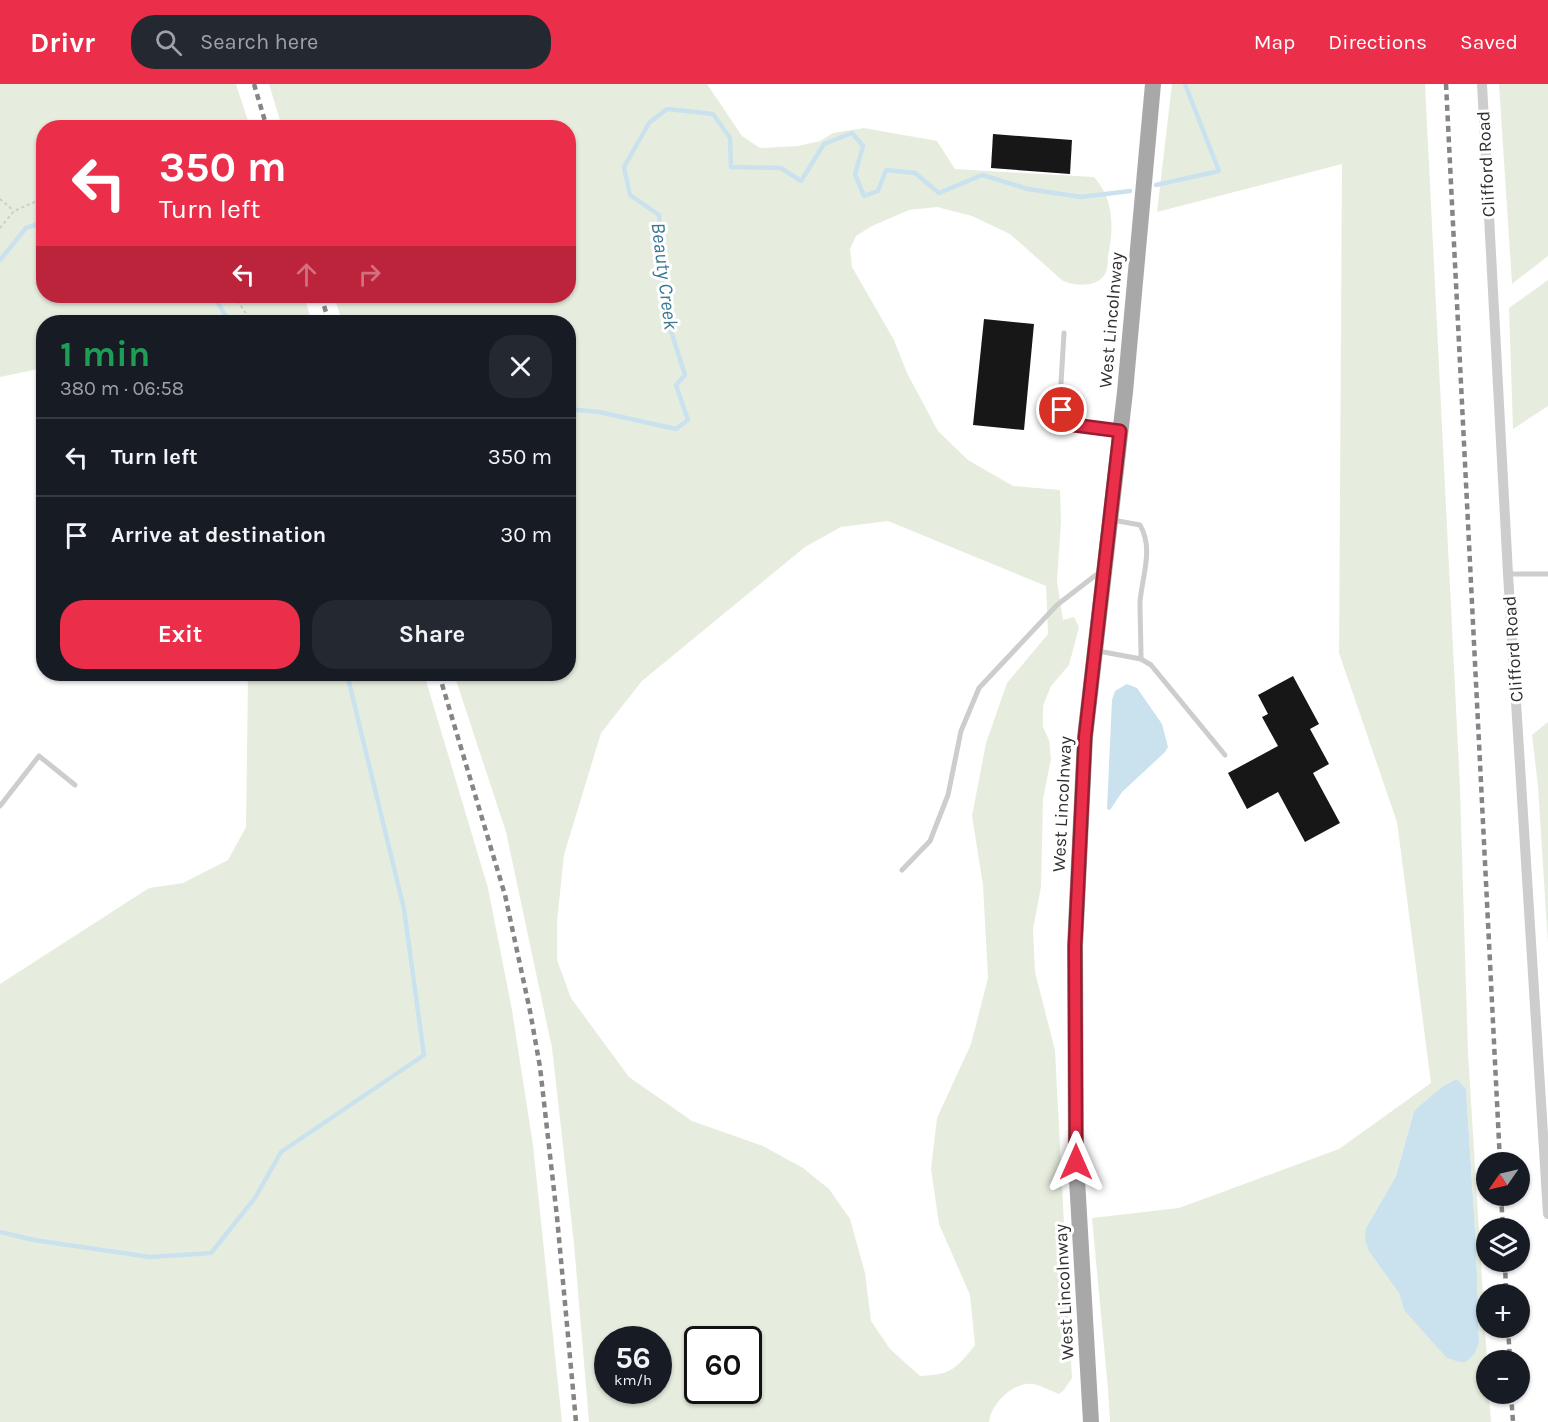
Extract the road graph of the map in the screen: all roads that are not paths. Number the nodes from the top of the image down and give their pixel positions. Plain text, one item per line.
1 (1153, 84) edge
2 (1482, 84) edge
3 (1064, 333) dead end
4 (1120, 431) junction
5 (1110, 519) junction
6 (1104, 568) junction
7 (1508, 574) junction
8 (1548, 574) edge
9 (1095, 650) junction
10 (1141, 659) junction
11 (1226, 755) dead end
12 (75, 785) dead end
13 (0, 806) edge
14 (902, 870) dead end
15 (1547, 1169) edge
16 (1547, 1184) edge
17 (1548, 1214) edge
18 (1091, 1422) edge

1 - 4 main road, West Lincolnway
2 - 7 street, Clifford Road
3 - 4 lane
4 - 5 main road, West Lincolnway
5 - 6 main road, West Lincolnway
5 - 10 lane
6 - 9 main road, West Lincolnway
6 - 14 lane
7 - 8 lane
7 - 15 street, Clifford Road
9 - 10 lane
9 - 18 main road, West Lincolnway
10 - 11 lane
12 - 13 lane
15 - 16 street, Clifford Road
16 - 17 street, Clifford Road

